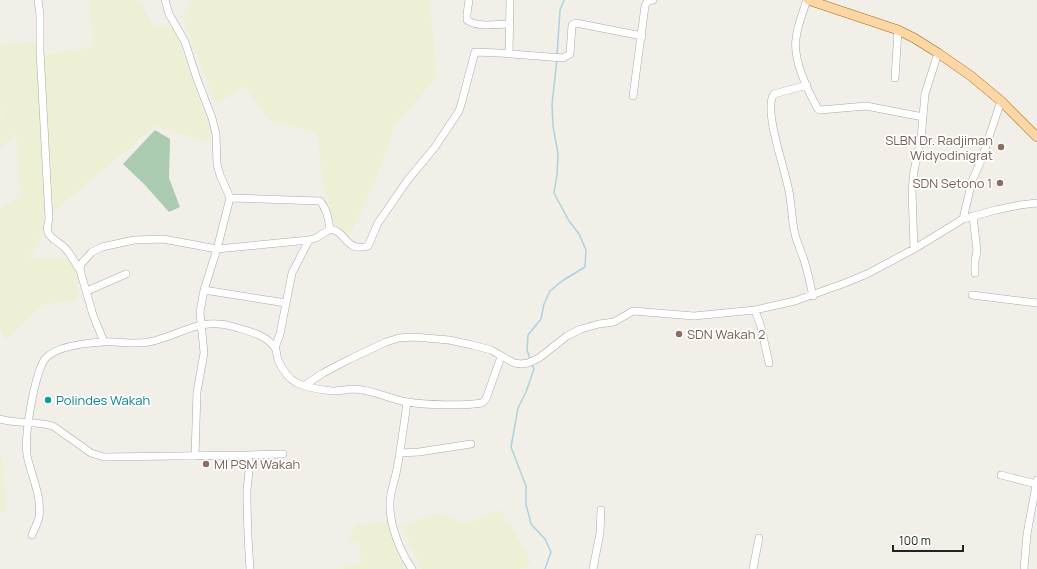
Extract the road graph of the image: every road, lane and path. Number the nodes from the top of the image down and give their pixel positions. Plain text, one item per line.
1 (38, 0) edge
2 (165, 0) edge
3 (469, 0) edge
4 (510, 0) edge
5 (653, 0) edge
6 (807, 0) edge
7 (509, 24) junction
8 (898, 30) junction
9 (642, 36) junction
10 (938, 53) junction
11 (509, 54) junction
12 (895, 78) dead end
13 (807, 85) junction
14 (633, 96) dead end
15 (1001, 101) junction
16 (923, 117) junction
17 (1036, 134) edge
18 (230, 198) junction
19 (1037, 203) edge
20 (973, 216) junction
21 (963, 219) junction
22 (330, 229) junction
23 (309, 240) junction
24 (217, 249) junction
25 (914, 249) junction
26 (80, 270) junction
27 (975, 273) dead end
28 (126, 274) dead end
29 (204, 290) junction
30 (86, 291) junction
31 (972, 295) dead end
32 (813, 296) junction
33 (1037, 302) edge
34 (286, 303) junction
35 (755, 310) junction
36 (202, 324) junction
37 (104, 342) junction
38 (275, 348) junction
39 (502, 357) junction
40 (769, 363) dead end
41 (306, 385) junction
42 (407, 402) junction
43 (0, 419) edge
44 (29, 422) junction
45 (471, 444) dead end
46 (400, 453) junction
47 (283, 454) dead end
48 (247, 455) junction
49 (196, 456) junction
50 (1001, 475) dead end
51 (1037, 482) edge
52 (601, 510) dead end
53 (32, 535) dead end
54 (759, 538) dead end
55 (250, 569) edge
56 (412, 569) edge
57 (593, 569) edge
58 (753, 569) edge
59 (1024, 569) edge

1 - 26 street
2 - 18 street
3 - 7 street
4 - 7 street
5 - 9 street
6 - 8 main road
6 - 13 street
7 - 11 street
8 - 10 main road
8 - 12 street
9 - 11 street
9 - 14 street
10 - 15 main road
10 - 16 street
11 - 22 street
13 - 16 street
13 - 32 street
15 - 17 main road
15 - 21 street
16 - 25 street
18 - 22 street
18 - 24 street
19 - 20 street
20 - 21 street
20 - 27 street
21 - 25 street
22 - 23 street
23 - 24 street
23 - 34 street
24 - 26 street
24 - 29 street
25 - 32 street
26 - 30 street
28 - 30 street
29 - 34 street
29 - 36 street
30 - 37 street
31 - 33 street
32 - 35 street
34 - 38 street
35 - 39 street
35 - 40 street
36 - 37 street
36 - 38 street
36 - 49 street
37 - 44 street
38 - 41 street
39 - 41 street
39 - 42 street
41 - 42 street
42 - 46 street
43 - 44 street
44 - 49 street
44 - 53 street
45 - 46 street
46 - 56 street
47 - 48 street
48 - 49 street
48 - 55 street
50 - 51 street
51 - 59 street
52 - 57 street
54 - 58 street

